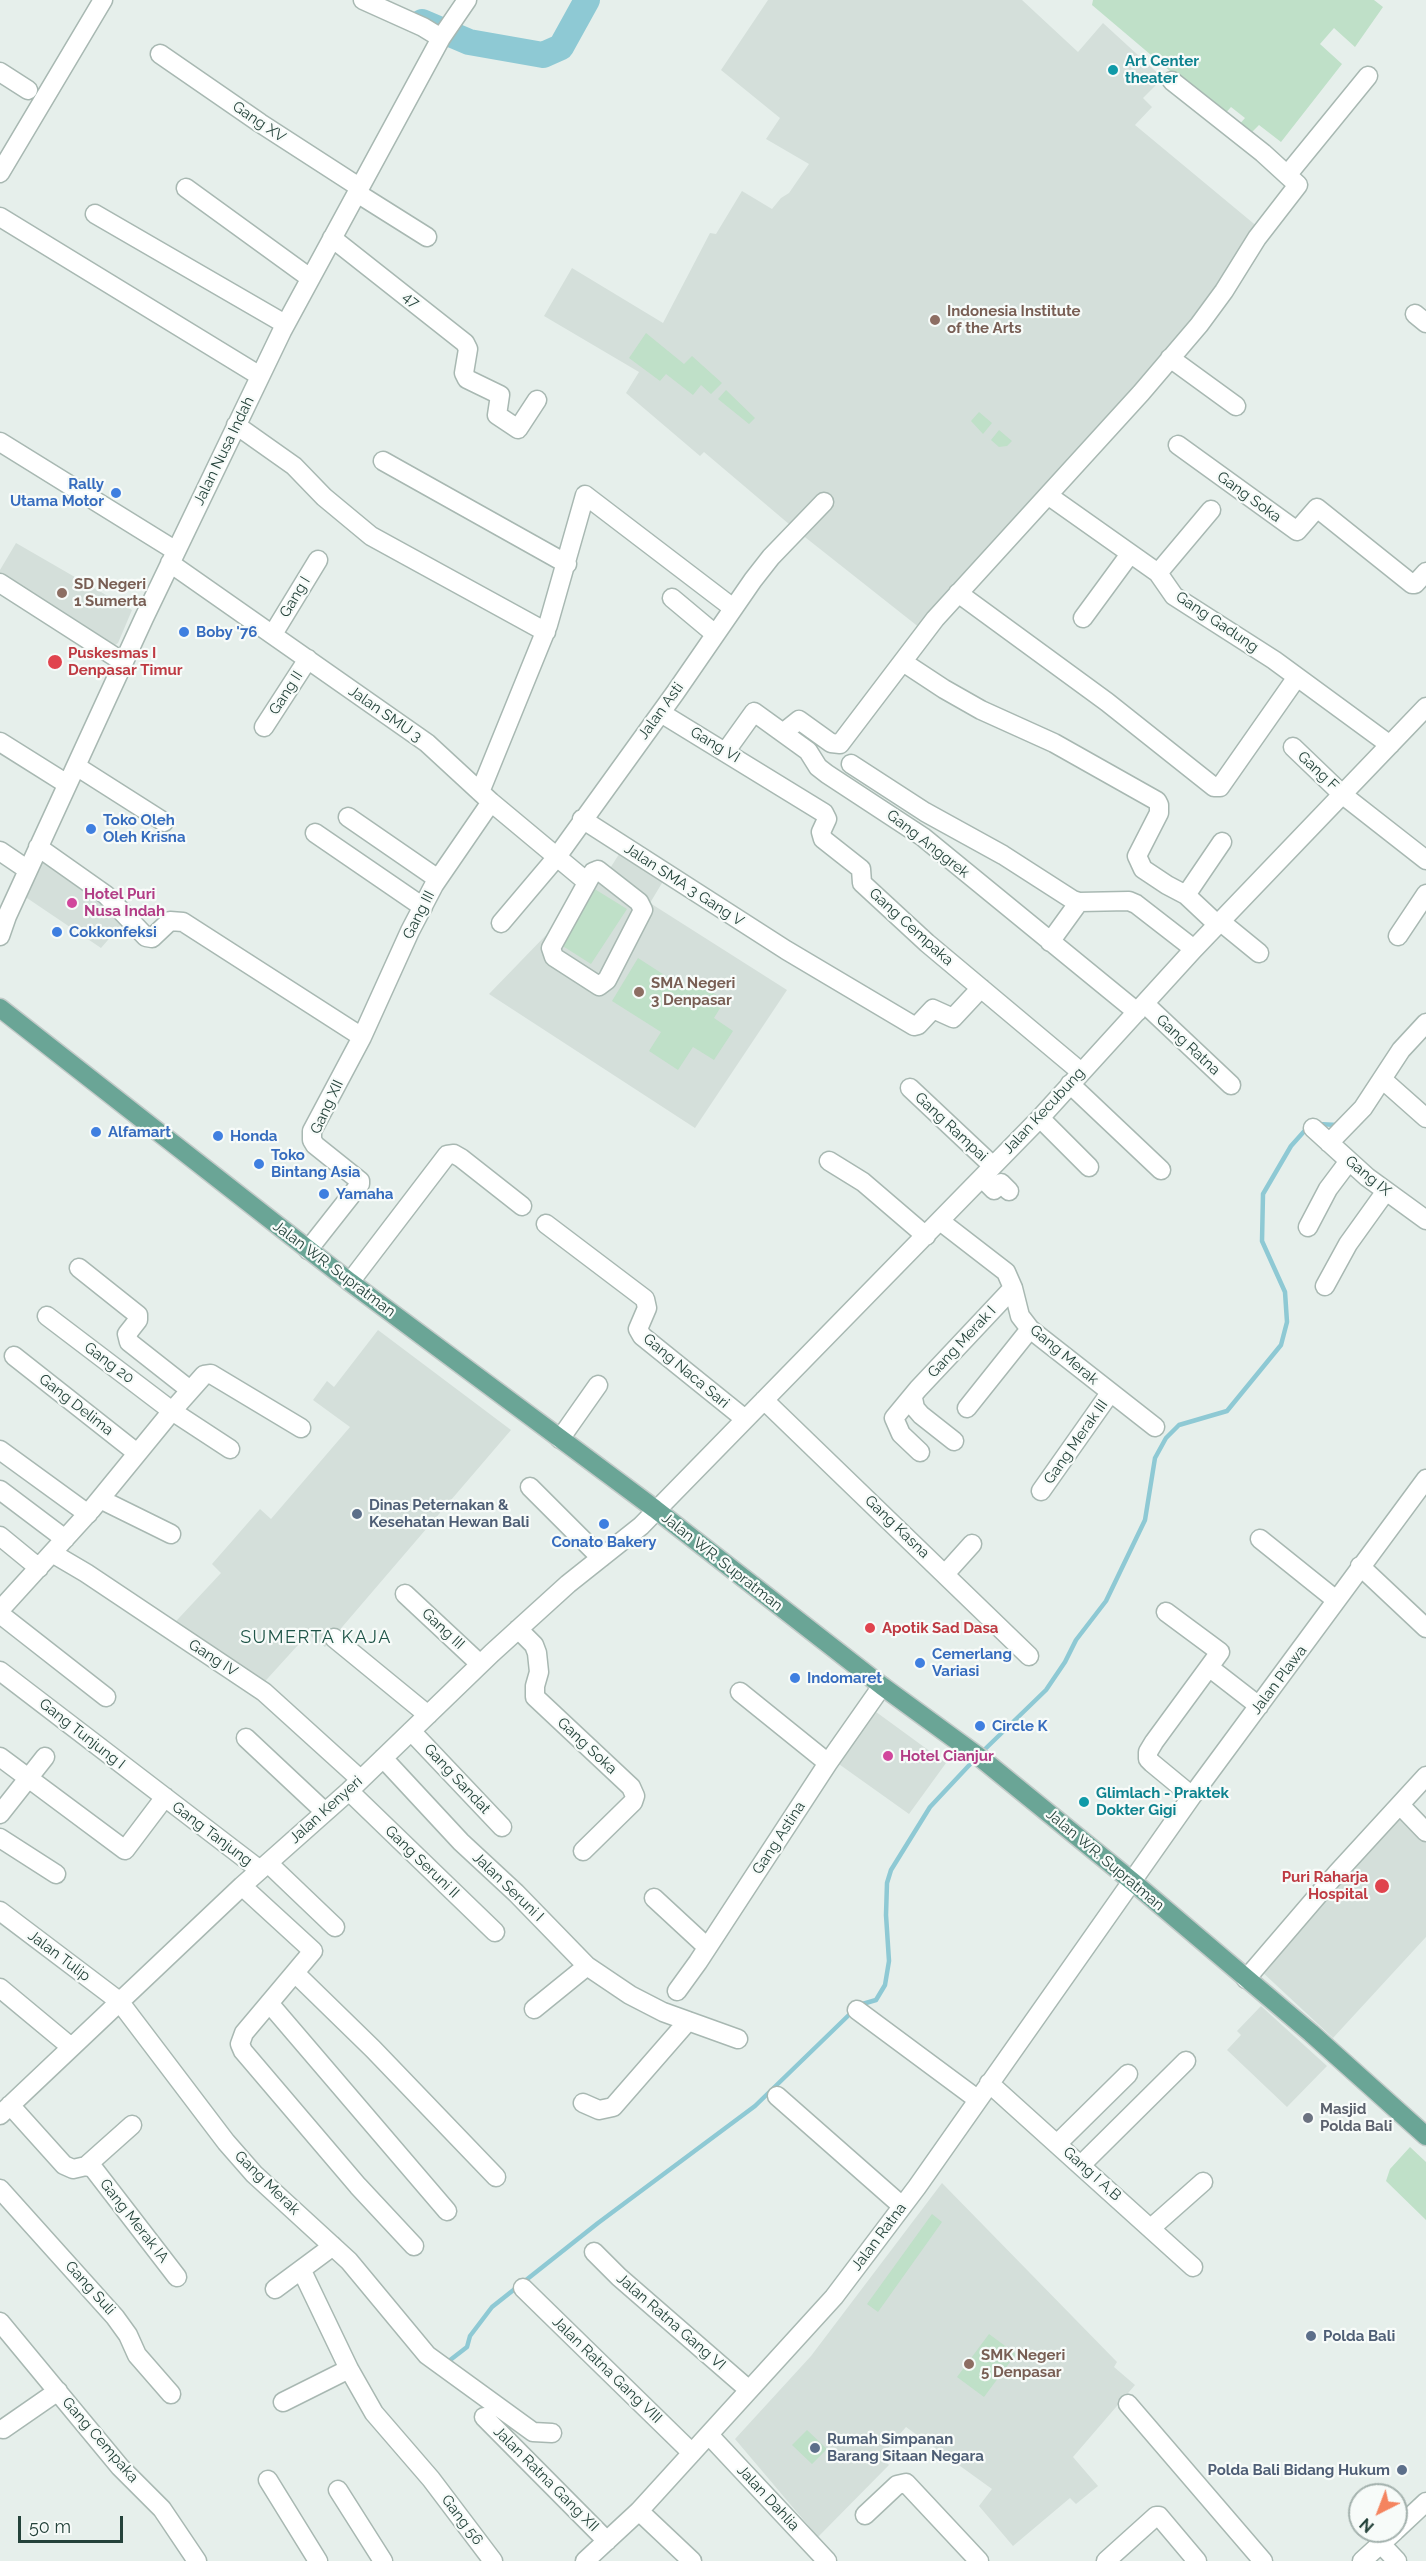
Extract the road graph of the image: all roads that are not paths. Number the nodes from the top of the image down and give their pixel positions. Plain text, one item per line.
1 (103, 0) edge
2 (363, 0) edge
3 (467, 0) edge
4 (444, 33) junction
5 (160, 54) dead end
6 (0, 72) edge
7 (1368, 76) dead end
8 (1172, 81) dead end
9 (27, 90) dead end
10 (0, 173) edge
11 (1288, 174) junction
12 (186, 188) dead end
13 (358, 190) junction
14 (95, 214) dead end
15 (0, 217) edge
16 (427, 237) dead end
17 (332, 238) junction
18 (310, 278) junction
19 (285, 324) junction
20 (1170, 358) junction
21 (260, 376) junction
22 (537, 400) dead end
23 (1236, 406) dead end
24 (236, 425) junction
25 (0, 442) edge
26 (1178, 445) dead end
27 (383, 461) dead end
28 (1048, 496) junction
29 (824, 502) dead end
30 (1211, 510) dead end
31 (1130, 554) junction
32 (173, 557) junction
33 (318, 560) dead end
34 (567, 564) junction
35 (1426, 572) edge
36 (1158, 573) junction
37 (0, 583) edge
38 (958, 593) junction
39 (672, 598) dead end
40 (733, 608) junction
41 (1083, 618) dead end
42 (546, 632) junction
43 (273, 634) junction
44 (715, 634) junction
45 (308, 659) junction
46 (123, 662) junction
47 (903, 662) junction
48 (1297, 677) junction
49 (1426, 707) edge
50 (661, 713) junction
51 (264, 728) dead end
52 (784, 732) junction
53 (0, 742) edge
54 (1390, 745) junction
55 (1293, 747) dead end
56 (726, 752) junction
57 (851, 764) dead end
58 (76, 766) junction
59 (769, 777) joint
60 (67, 784) junction
61 (1343, 795) junction
62 (485, 797) junction
63 (348, 817) dead end
64 (582, 819) junction
65 (164, 822) dead end
66 (315, 833) dead end
67 (1222, 842) dead end
68 (38, 847) junction
69 (0, 851) edge
70 (556, 858) junction
71 (1426, 860) edge
72 (28, 870) junction
73 (438, 879) junction
74 (587, 882) junction
75 (1426, 894) edge
76 (1186, 895) junction
77 (1079, 902) junction
78 (423, 907) junction
79 (3, 920) edge
80 (501, 923) dead end
81 (1220, 924) junction
82 (0, 936) edge
83 (1398, 936) dead end
84 (1050, 942) junction
85 (1194, 949) junction
86 (1259, 953) dead end
87 (981, 988) junction
88 (0, 1008) edge
89 (1141, 1008) junction
90 (1426, 1023) edge
91 (362, 1037) junction
92 (1075, 1078) junction
93 (1382, 1079) junction
94 (1231, 1085) dead end
95 (910, 1088) dead end
96 (1040, 1118) junction
97 (1426, 1118) edge
98 (1313, 1128) dead end
99 (1329, 1143) junction
100 (829, 1161) dead end
101 (1349, 1161) junction
102 (1089, 1167) dead end
103 (1161, 1170) dead end
104 (988, 1172) junction
105 (1009, 1191) dead end
106 (1386, 1191) junction
107 (522, 1206) dead end
108 (1426, 1220) edge
109 (940, 1221) junction
110 (546, 1224) dead end
111 (1308, 1227) dead end
112 (926, 1236) junction
113 (308, 1250) junction
114 (79, 1268) dead end
115 (350, 1282) junction
116 (1324, 1286) dead end
117 (1013, 1288) junction
118 (47, 1316) dead end
119 (1030, 1329) junction
120 (14, 1356) dead end
121 (598, 1384) dead end
122 (190, 1389) junction
123 (1110, 1393) junction
124 (913, 1398) junction
125 (764, 1400) junction
126 (966, 1408) dead end
127 (172, 1411) junction
128 (745, 1419) junction
129 (1155, 1427) dead end
130 (301, 1428) dead end
131 (560, 1439) junction
132 (954, 1442) dead end
133 (230, 1449) dead end
134 (0, 1450) edge
135 (920, 1452) dead end
136 (137, 1453) junction
137 (1426, 1479) edge
138 (530, 1487) dead end
139 (0, 1490) edge
140 (1041, 1491) dead end
141 (100, 1499) junction
142 (655, 1509) junction
143 (87, 1514) junction
144 (171, 1534) dead end
145 (0, 1536) edge
146 (65, 1539) junction
147 (1260, 1539) dead end
148 (972, 1544) dead end
149 (52, 1553) junction
150 (601, 1558) junction
151 (1360, 1566) junction
152 (39, 1568) junction
153 (945, 1574) junction
154 (405, 1594) dead end
155 (1336, 1600) junction
156 (1166, 1611) dead end
157 (0, 1612) edge
158 (1426, 1628) edge
159 (518, 1629) junction
160 (334, 1638) dead end
161 (1029, 1656) dead end
162 (480, 1664) junction
163 (1210, 1668) junction
164 (0, 1671) edge
165 (882, 1686) junction
166 (740, 1692) dead end
167 (106, 1697) dead end
168 (1260, 1706) junction
169 (428, 1715) junction
170 (411, 1731) junction
171 (246, 1738) dead end
172 (0, 1757) edge
173 (45, 1757) dead end
174 (383, 1758) junction
175 (828, 1763) junction
176 (1426, 1776) edge
177 (29, 1778) junction
178 (354, 1785) junction
179 (1192, 1796) junction
180 (165, 1797) junction
181 (1400, 1805) junction
182 (325, 1812) junction
183 (0, 1814) edge
184 (502, 1827) dead end
185 (1426, 1832) edge
186 (0, 1838) edge
187 (583, 1851) dead end
188 (264, 1867) junction
189 (56, 1874) dead end
190 (1133, 1882) junction
191 (242, 1886) junction
192 (654, 1898) dead end
193 (0, 1911) edge
194 (335, 1927) dead end
195 (495, 1932) dead end
196 (707, 1947) junction
197 (587, 1966) junction
198 (295, 1973) junction
199 (1246, 1979) junction
200 (0, 1988) edge
201 (677, 1991) dead end
202 (119, 2001) junction
203 (269, 2003) junction
204 (534, 2009) dead end
205 (856, 2010) dead end
206 (688, 2021) junction
207 (738, 2039) dead end
208 (71, 2047) junction
209 (1186, 2061) dead end
210 (1128, 2074) dead end
211 (989, 2083) junction
212 (777, 2096) dead end
213 (976, 2099) junction
214 (583, 2103) dead end
215 (3, 2110) edge
216 (132, 2125) dead end
217 (1426, 2136) edge
218 (1058, 2143) junction
219 (1081, 2164) junction
220 (86, 2166) junction
221 (496, 2177) dead end
222 (1203, 2182) dead end
223 (0, 2189) edge
224 (902, 2206) junction
225 (447, 2211) dead end
226 (1151, 2228) junction
227 (333, 2246) junction
228 (414, 2246) dead end
229 (594, 2252) dead end
230 (1193, 2267) dead end
231 (302, 2271) junction
232 (177, 2277) dead end
233 (523, 2288) dead end
234 (276, 2289) dead end
235 (0, 2322) edge
236 (349, 2369) junction
237 (749, 2390) junction
238 (58, 2391) junction
239 (171, 2394) dead end
240 (283, 2402) dead end
241 (1128, 2404) dead end
242 (484, 2417) dead end
243 (3, 2429) dead end
244 (552, 2433) dead end
245 (709, 2435) junction
246 (692, 2453) junction
247 (268, 2480) dead end
248 (338, 2490) dead end
249 (1426, 2502) edge
250 (639, 2511) junction
251 (865, 2515) dead end
252 (1408, 2519) edge
253 (607, 2541) junction
254 (1381, 2544) joint
255 (188, 2558) edge
256 (318, 2561) edge
257 (383, 2561) edge
258 (493, 2561) edge
259 (585, 2561) edge
260 (692, 2561) edge
261 (827, 2561) edge
262 (979, 2561) edge
263 (1106, 2561) edge
264 (1197, 2561) edge
265 (1263, 2561) edge
266 (1362, 2561) edge
267 (1397, 2561) edge

1 - 10 street
2 - 4 street
3 - 4 street, Jalan Nusa Indah
4 - 13 street, Jalan Nusa Indah
5 - 13 street, Gang XV
6 - 9 street
7 - 11 street
8 - 11 street
11 - 20 street
12 - 18 street
13 - 16 street, Gang XV
13 - 17 street, Jalan Nusa Indah
14 - 19 street
15 - 21 street
17 - 18 street, Jalan Nusa Indah
17 - 22 street, 47
18 - 19 street, Jalan Nusa Indah
19 - 21 street, Jalan Nusa Indah
20 - 23 street
20 - 28 street
21 - 24 street, Jalan Nusa Indah
24 - 32 street, Jalan Nusa Indah
24 - 42 street
25 - 32 street, Jalan SMU 3
26 - 35 street, Gang Soka
27 - 34 street
28 - 31 street, Gang Gadung
28 - 38 street
29 - 40 street, Jalan Asti
30 - 36 street
31 - 36 street, Gang Gadung
31 - 41 street
32 - 43 street, Jalan SMU 3
32 - 46 street, Jalan Nusa Indah
33 - 43 street, Gang I
34 - 40 street, Gang III
34 - 42 street, Gang III
36 - 48 street, Gang Gadung
37 - 46 street
38 - 47 street
38 - 48 street
39 - 44 street
40 - 44 street, Jalan Asti
42 - 62 street, Gang III
43 - 45 street, Jalan SMU 3
44 - 50 street, Jalan Asti
45 - 51 street, Gang II
45 - 62 street, Jalan SMU 3
46 - 58 street, Jalan Nusa Indah
47 - 52 street
47 - 76 street
48 - 54 street, Gang Gadung
49 - 54 street, Jalan Kecubung
50 - 56 street, Gang VI
50 - 64 street, Jalan Asti
52 - 56 street, Gang Anggrek
52 - 84 street, Gang Anggrek
53 - 60 street
54 - 61 street, Jalan Kecubung
55 - 61 street, Gang F
56 - 59 street, Gang VI
57 - 77 street
58 - 60 street, Jalan Nusa Indah
58 - 65 street
59 - 87 street, Gang Cempaka
60 - 68 street, Jalan Nusa Indah
61 - 71 street, Gang F
61 - 81 street, Jalan Kecubung
62 - 70 street, Jalan SMU 3
62 - 73 street, Gang III
63 - 73 street
64 - 70 street, Jalan Asti
64 - 87 street, Jalan SMA 3 Gang V
66 - 78 street
67 - 76 street
68 - 72 street, Jalan Nusa Indah
68 - 91 street
69 - 72 street
70 - 74 street, Jalan SMU 3
70 - 80 street, Jalan Asti
72 - 79 street, Jalan Nusa Indah
73 - 78 street, Gang III
74 - 74 street
75 - 83 street
76 - 81 street
77 - 84 street
77 - 85 street
78 - 91 street, Gang III
79 - 82 street, Jalan Nusa Indah
81 - 85 street, Jalan Kecubung
81 - 86 street
84 - 89 street, Gang Anggrek
85 - 89 street, Jalan Kecubung
87 - 92 street, Gang Cempaka
88 - 113 main road, Jalan WR. Supratman
89 - 92 street, Jalan Kecubung
89 - 94 street, Gang Ratna
90 - 93 street
91 - 113 street, Gang XII
92 - 96 street, Jalan Kecubung
92 - 103 street, Gang Cempaka
93 - 97 street
93 - 99 street
95 - 104 street, Gang Rampai
96 - 102 street
96 - 104 street, Jalan Kecubung
98 - 99 street, Gang IX
99 - 101 street, Gang IX
100 - 112 street
101 - 106 street, Gang IX
101 - 111 street
104 - 105 street
104 - 109 street, Jalan Kecubung
106 - 108 street, Gang IX
106 - 116 street
107 - 115 street
109 - 112 street, Jalan Kecubung
109 - 117 street, Gang Merak
110 - 128 street, Gang Naca Sari
112 - 125 street, Jalan Kecubung
113 - 115 main road, Jalan WR. Supratman
114 - 122 street
115 - 131 main road, Jalan WR. Supratman
117 - 119 street, Gang Merak
117 - 124 street, Gang Merak I
118 - 127 street, Gang 20
119 - 123 street, Gang Merak
119 - 126 street
120 - 136 street, Gang Delima
121 - 131 street
122 - 127 street
122 - 130 street
123 - 129 street, Gang Merak
123 - 140 street, Gang Merak III
124 - 132 street
124 - 135 street, Gang Merak I
125 - 128 street, Jalan Kecubung
125 - 153 street, Gang Kasna
127 - 133 street, Gang 20
127 - 136 street
128 - 142 street, Jalan Kecubung
131 - 142 main road, Jalan WR. Supratman
134 - 143 street
136 - 141 street
137 - 151 street, Jalan Plawa
138 - 150 street
139 - 146 street
141 - 143 street
141 - 144 street
142 - 150 street, Jalan Kenyeri
142 - 165 main road, Jalan WR. Supratman
143 - 146 street
145 - 152 street
146 - 149 street
147 - 155 street
148 - 153 street
149 - 152 street
149 - 178 street, Gang IV
150 - 159 street, Jalan Kenyeri
151 - 155 street, Jalan Plawa
151 - 158 street
152 - 157 street
153 - 161 street, Gang Kasna
154 - 162 street, Gang III
155 - 168 street, Jalan Plawa
156 - 163 street
157 - 167 street
159 - 162 street, Jalan Kenyeri
159 - 187 street, Gang Soka
160 - 169 street
162 - 169 street, Jalan Kenyeri
163 - 168 street
163 - 179 street
164 - 180 street, Gang Tunjung I
165 - 175 street, Gang Astina
165 - 190 main road, Jalan WR. Supratman
166 - 175 street
168 - 179 street, Jalan Plawa
169 - 170 street, Jalan Kenyeri
170 - 174 street, Jalan Kenyeri
170 - 184 street, Gang Sandat
171 - 182 street
172 - 177 street
173 - 177 street
174 - 178 street, Jalan Kenyeri
174 - 197 street, Jalan Seruni I
175 - 196 street, Gang Astina
176 - 181 street
177 - 180 street
177 - 183 street
178 - 182 street, Jalan Kenyeri
178 - 195 street, Gang Seruni II
179 - 190 street, Jalan Plawa
180 - 188 street, Gang Tanjung
181 - 185 street
181 - 199 street
182 - 188 street, Jalan Kenyeri
186 - 189 street
188 - 191 street, Jalan Kenyeri
188 - 194 street, Gang Tanjung
190 - 199 main road, Jalan WR. Supratman
190 - 211 street, Jalan Ratna
191 - 198 street
191 - 202 street, Jalan Kenyeri
192 - 196 street
193 - 202 street, Jalan Tulip
196 - 201 street, Gang Astina
197 - 204 street
197 - 206 street, Jalan Seruni I
198 - 203 street
198 - 221 street
199 - 217 main road, Jalan WR. Supratman
200 - 208 street
202 - 208 street, Jalan Kenyeri
202 - 227 street, Gang Merak
203 - 225 street
203 - 228 street
205 - 213 street
206 - 207 street, Jalan Seruni I
206 - 214 street
208 - 215 street, Jalan Kenyeri
209 - 219 street
210 - 218 street
211 - 213 street, Jalan Ratna
211 - 218 street, Gang I A,B
212 - 224 street
213 - 224 street, Jalan Ratna
215 - 220 street, Gang Merak IA
216 - 220 street
218 - 219 street, Gang I A,B
219 - 226 street, Gang I A,B
220 - 232 street, Gang Merak IA
222 - 226 street
223 - 239 street, Gang Suli
224 - 237 street, Jalan Ratna
226 - 230 street, Gang I A,B
227 - 231 street
227 - 244 street, Gang Merak
229 - 237 street, Jalan Ratna Gang VI
231 - 234 street
231 - 236 street, Gang 56
233 - 246 street, Jalan Ratna Gang VIII
235 - 238 street, Gang Cempaka
236 - 240 street
236 - 258 street, Gang 56
237 - 245 street, Jalan Ratna
238 - 243 street
238 - 255 street, Gang Cempaka
241 - 265 street
242 - 253 street, Jalan Ratna Gang XII
245 - 246 street, Jalan Ratna
245 - 261 street, Jalan Dahlia
246 - 250 street, Jalan Ratna
247 - 256 street
248 - 257 street
249 - 252 street
250 - 253 street, Jalan Ratna
250 - 260 street
251 - 262 street
253 - 259 street, Jalan Ratna
254 - 266 street
254 - 267 street
263 - 264 street

